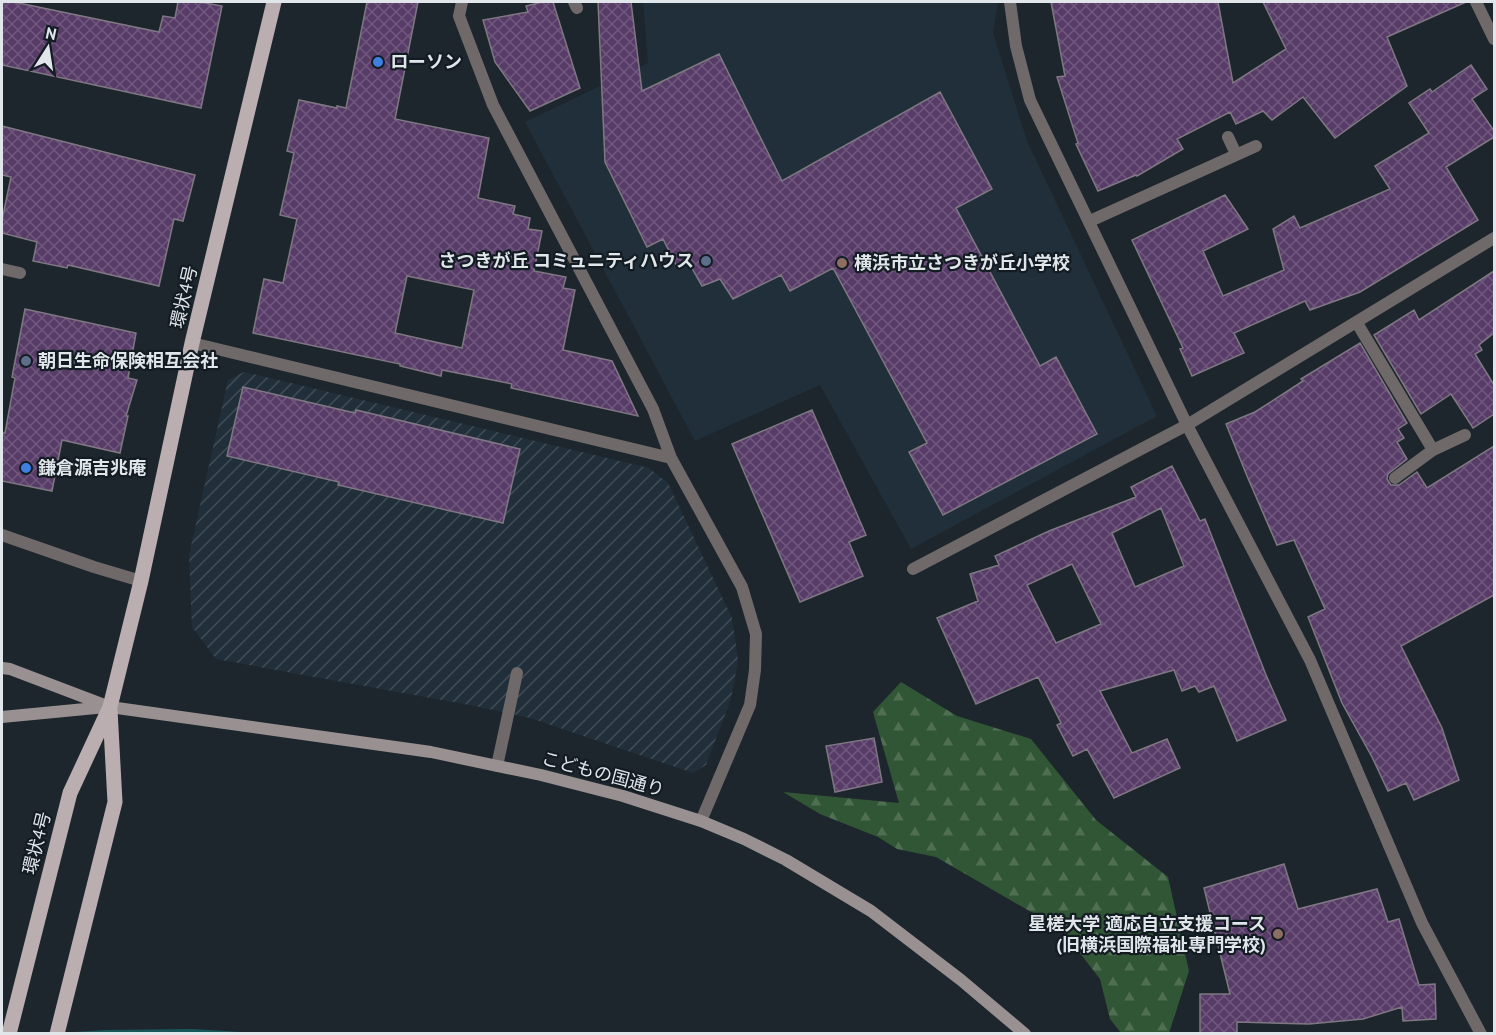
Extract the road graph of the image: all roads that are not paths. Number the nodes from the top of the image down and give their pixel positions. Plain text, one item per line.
1 (274, 2) edge
2 (462, 2) edge
3 (1010, 2) edge
4 (1476, 2) edge
5 (1494, 39) edge
6 (1228, 137) dead end
7 (1256, 146) dead end
8 (1236, 154) junction
9 (1090, 221) junction
10 (1494, 238) edge
11 (2, 269) edge
12 (20, 273) dead end
13 (1357, 323) junction
14 (192, 343) junction
15 (1187, 425) junction
16 (1465, 435) dead end
17 (1433, 450) junction
18 (671, 458) junction
19 (1395, 478) dead end
20 (2, 536) edge
21 (913, 569) dead end
22 (141, 581) junction
23 (2, 668) edge
24 (517, 673) dead end
25 (110, 707) junction
26 (2, 717) edge
27 (497, 766) junction
28 (701, 822) junction
29 (9, 1034) edge
30 (57, 1034) edge
31 (1024, 1034) edge
32 (1481, 1034) edge

1 - 14 main road, 環状4号
2 - 18 street
3 - 9 street
4 - 5 street
6 - 8 street
7 - 8 street
8 - 9 street
9 - 15 street
10 - 13 street
11 - 12 street
13 - 15 street
13 - 17 street
14 - 18 street
14 - 22 main road, 環状4号
15 - 21 street
15 - 32 street
16 - 17 street
17 - 19 street
18 - 28 street
20 - 22 street
22 - 25 main road, 環状4号
23 - 25 main road, こどもの国通り
24 - 27 street
25 - 26 main road, こどもの国通り
25 - 27 main road, こどもの国通り
25 - 29 main road, 環状4号
25 - 30 main road, 環状4号
27 - 28 main road, こどもの国通り
28 - 31 main road, こどもの国通り

